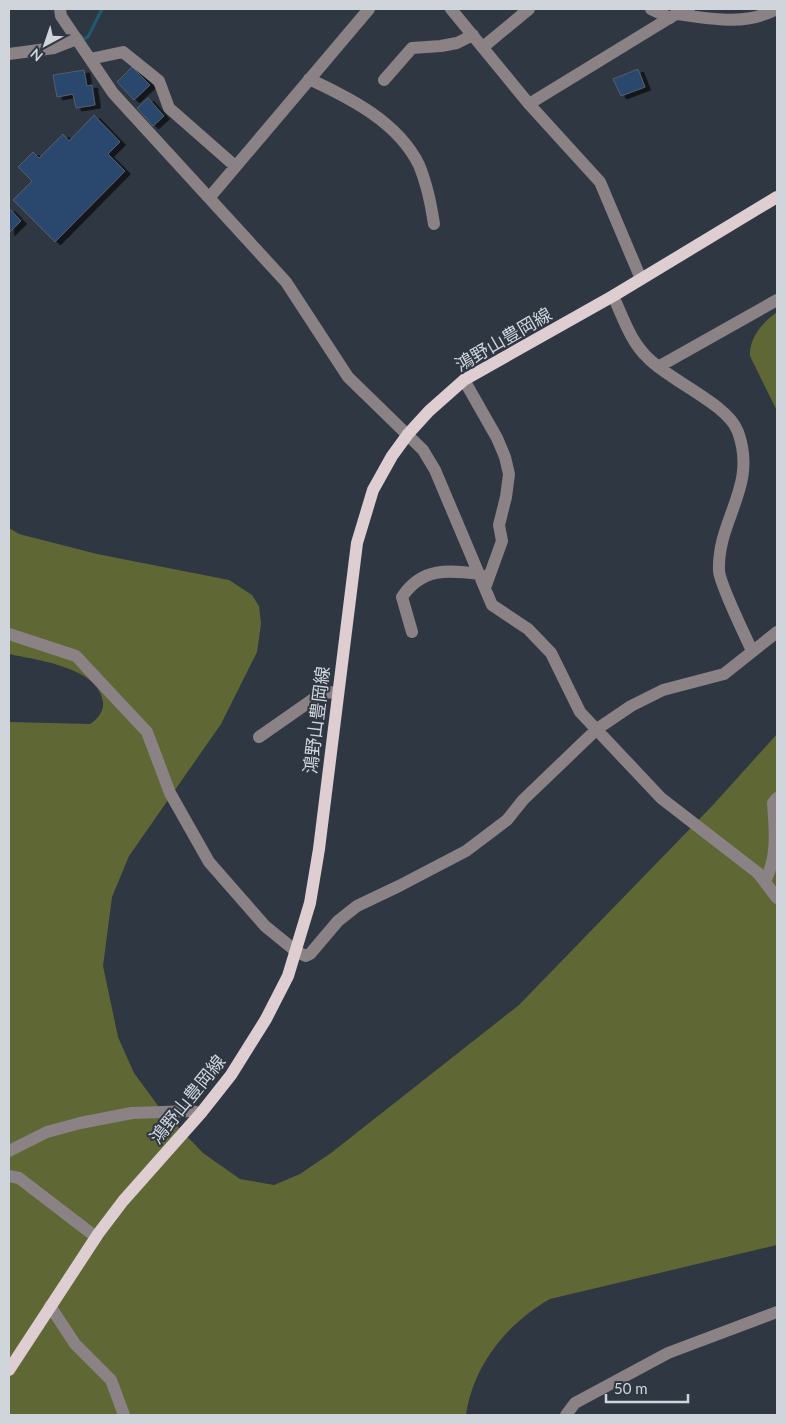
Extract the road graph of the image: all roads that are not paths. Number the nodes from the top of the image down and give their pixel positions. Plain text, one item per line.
1 (60, 9) edge
2 (368, 9) edge
3 (452, 9) edge
4 (529, 9) edge
5 (651, 9) edge
6 (689, 9) edge
7 (777, 9) edge
8 (673, 16) junction
9 (473, 35) junction
10 (77, 39) junction
11 (483, 47) junction
12 (9, 54) edge
13 (90, 59) junction
14 (309, 79) junction
15 (384, 80) dead end
16 (529, 104) junction
17 (236, 166) junction
18 (777, 197) edge
19 (209, 198) junction
20 (434, 224) dead end
21 (641, 279) junction
22 (613, 296) junction
23 (777, 300) edge
24 (658, 367) junction
25 (464, 380) junction
26 (408, 434) junction
27 (480, 574) junction
28 (485, 588) junction
29 (412, 632) dead end
30 (777, 632) edge
31 (9, 634) edge
32 (752, 651) junction
33 (338, 692) junction
34 (597, 729) junction
35 (259, 737) dead end
36 (777, 798) edge
37 (765, 881) junction
38 (777, 898) edge
39 (296, 952) junction
40 (201, 1113) junction
41 (9, 1151) edge
42 (9, 1176) edge
43 (96, 1237) junction
44 (50, 1306) junction
45 (777, 1312) edge
46 (9, 1370) edge
47 (124, 1415) edge
48 (566, 1415) edge

1 - 10 street
2 - 14 street
3 - 9 street
4 - 11 street
5 - 8 street
6 - 8 street
7 - 8 street
8 - 16 street
9 - 11 street
9 - 15 street
10 - 12 street
10 - 13 street
11 - 16 street
13 - 17 street
13 - 19 street
14 - 17 street
14 - 20 street
16 - 21 street
17 - 19 street
18 - 21 main road, 鴻野山豊岡線
19 - 26 street
21 - 22 main road, 鴻野山豊岡線
22 - 24 street
22 - 25 main road, 鴻野山豊岡線
23 - 24 street
24 - 32 street
25 - 26 main road, 鴻野山豊岡線
25 - 28 street
26 - 27 street
26 - 33 main road, 鴻野山豊岡線
27 - 28 street
27 - 29 street
28 - 34 street
30 - 32 street
31 - 39 street
32 - 34 street
33 - 35 street
33 - 39 main road, 鴻野山豊岡線
34 - 37 street
34 - 39 street
36 - 37 street
37 - 38 street
39 - 40 main road, 鴻野山豊岡線
40 - 41 street
40 - 43 main road, 鴻野山豊岡線
42 - 43 street
43 - 44 main road, 鴻野山豊岡線
44 - 46 main road, 鴻野山豊岡線
44 - 47 street
45 - 48 street

